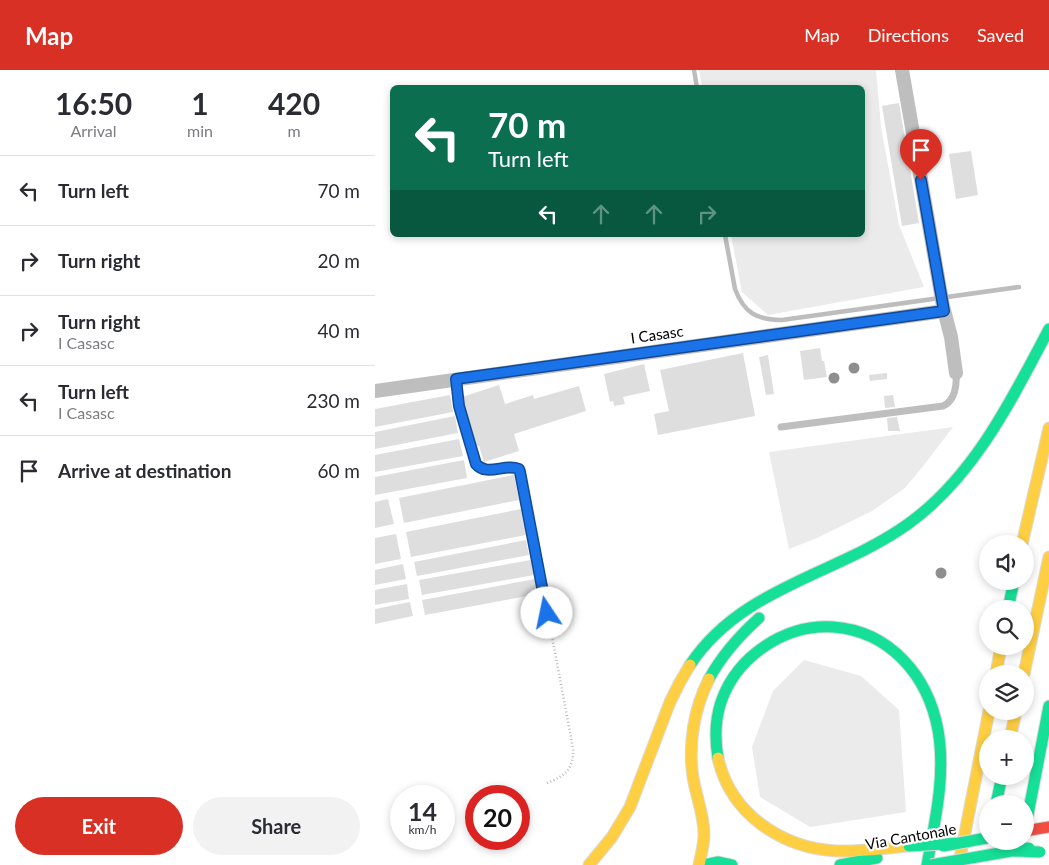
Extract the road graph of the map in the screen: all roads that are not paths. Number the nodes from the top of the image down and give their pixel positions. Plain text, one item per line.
1 (902, 70) edge
2 (944, 309) junction
3 (1049, 329) edge
4 (956, 373) joint
5 (456, 379) junction
6 (375, 390) edge
7 (781, 427) dead end
8 (1049, 428) edge
9 (1024, 535) edge
10 (1049, 557) edge
11 (847, 559) junction
12 (783, 601) dead end
13 (770, 610) dead end
14 (547, 613) road end
15 (1026, 665) edge
16 (1049, 706) edge
17 (987, 720) edge
18 (1032, 795) edge
19 (1047, 827) edge
20 (1034, 829) edge
21 (979, 841) edge
22 (1045, 848) edge
23 (908, 849) junction
24 (986, 850) edge
25 (1021, 850) edge
26 (589, 865) edge
27 (699, 865) edge
28 (704, 865) edge
29 (733, 865) edge
30 (840, 865) edge
31 (927, 865) edge
32 (931, 865) edge
33 (959, 865) edge
34 (984, 865) edge
35 (1018, 865) edge

1 - 2 street
2 - 4 street
2 - 5 street, I Casasc
3 - 11 main road
4 - 7 lane
5 - 6 street, I Casasc
5 - 14 lane
8 - 9 main road
10 - 15 main road
11 - 12 main road
11 - 26 main road
13 - 27 main road
16 - 18 main road
17 - 33 main road
19 - 20 main road
21 - 23 main road, Via Cantonale, bridge
22 - 32 main road, Via Cantonale, bridge
23 - 30 main road, Via Cantonale
23 - 31 main road
24 - 34 main road
25 - 35 main road
28 - 29 main road

